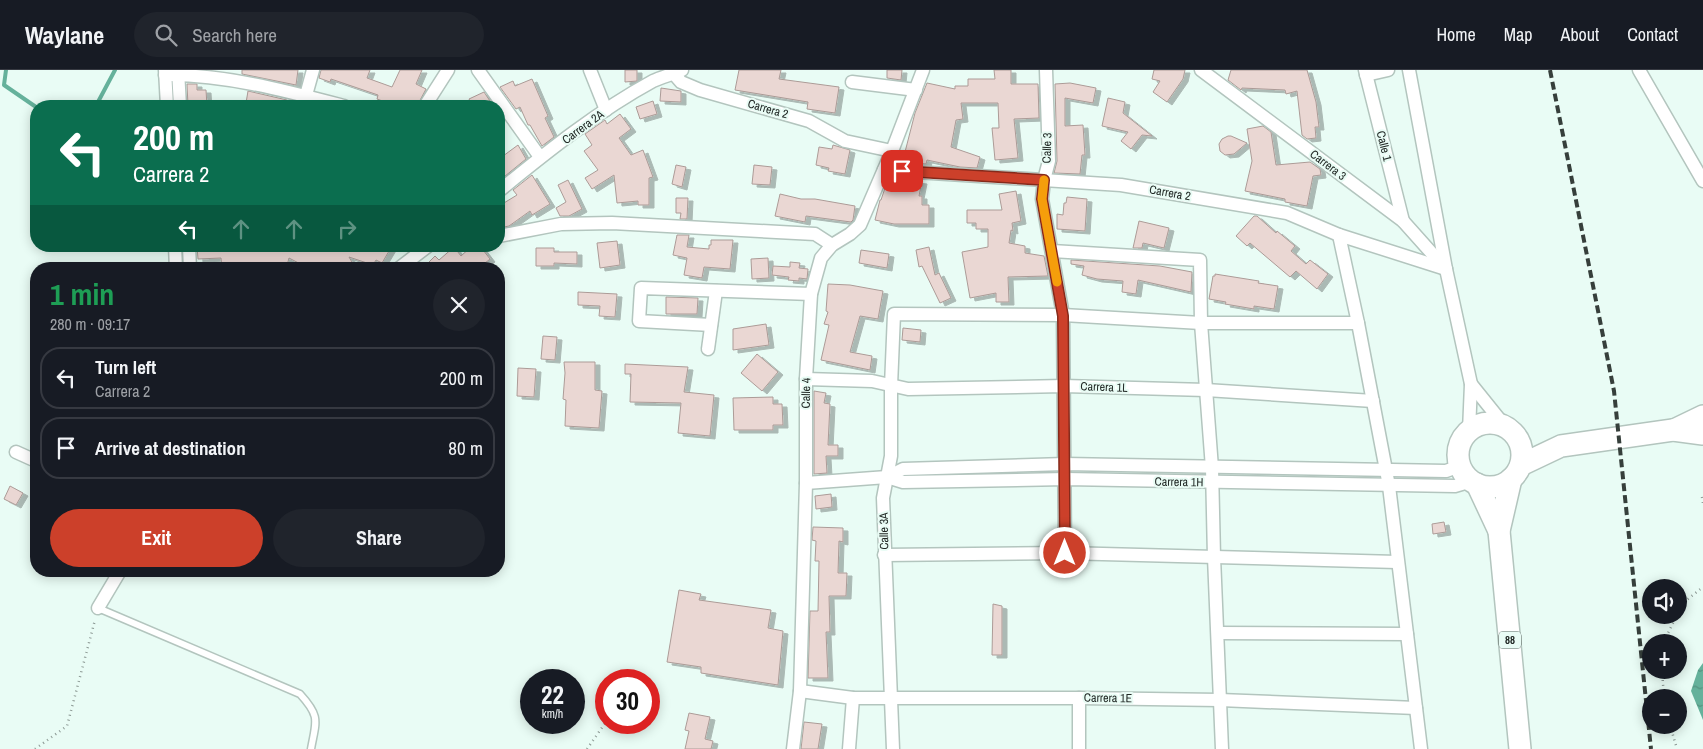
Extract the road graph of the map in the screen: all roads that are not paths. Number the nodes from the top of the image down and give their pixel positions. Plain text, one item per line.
1 (313, 70) edge
2 (448, 70) edge
3 (478, 70) edge
4 (590, 70) edge
5 (924, 70) edge
6 (1046, 70) edge
7 (1201, 70) edge
8 (1388, 70) edge
9 (1409, 70) edge
10 (1639, 70) edge
11 (171, 72) edge
12 (678, 72) edge
13 (1366, 73) edge
14 (1214, 74) edge
15 (852, 82) dead end
16 (916, 90) junction
17 (168, 100) edge
18 (178, 100) edge
19 (300, 100) edge
20 (304, 100) edge
21 (429, 100) edge
22 (499, 100) edge
23 (505, 108) edge
24 (606, 110) junction
25 (892, 151) junction
26 (540, 157) junction
27 (884, 170) junction
28 (1044, 180) junction
29 (1703, 181) edge
30 (505, 186) edge
31 (1403, 221) junction
32 (505, 235) edge
33 (1339, 235) junction
34 (832, 245) junction
35 (1052, 251) junction
36 (412, 252) edge
37 (404, 262) edge
38 (1446, 269) junction
39 (716, 291) junction
40 (810, 294) junction
41 (1063, 316) junction
42 (1202, 323) junction
43 (1358, 323) junction
44 (711, 325) junction
45 (708, 349) dead end
46 (806, 379) junction
47 (1471, 384) junction
48 (891, 386) junction
49 (1064, 386) junction
50 (1206, 390) junction
51 (1373, 401) junction
52 (1703, 416) edge
53 (1510, 430) junction
54 (1673, 430) junction
55 (1468, 431) junction
56 (1703, 434) edge
57 (1561, 446) junction
58 (16, 452) dead end
59 (30, 458) edge
60 (1066, 464) junction
61 (1212, 468) junction
62 (1386, 469) junction
63 (1516, 472) junction
64 (887, 477) junction
65 (1470, 477) junction
66 (1066, 480) junction
67 (1213, 482) junction
68 (806, 483) junction
69 (1388, 486) junction
70 (1499, 532) junction
71 (1065, 553) junction
72 (884, 555) junction
73 (1214, 556) junction
74 (1397, 562) junction
75 (116, 577) edge
76 (98, 608) joint
77 (1218, 633) junction
78 (1407, 634) junction
79 (800, 691) junction
80 (853, 698) junction
81 (892, 698) junction
82 (1079, 698) junction
83 (1220, 700) junction
84 (1416, 708) junction
85 (311, 749) edge
86 (793, 749) edge
87 (849, 749) edge
88 (893, 749) edge
89 (1080, 749) edge
90 (1222, 749) edge
91 (1421, 749) edge
92 (1520, 749) edge

1 - 20 street
2 - 21 street
3 - 22 street
4 - 24 street
5 - 16 street, Calle 4
6 - 28 street, Calle 3
7 - 14 street, Carrera 3
8 - 13 street
9 - 38 street
10 - 29 street
11 - 17 street
11 - 18 street
11 - 19 street
12 - 24 street, Carrera 2A
12 - 25 street, Carrera 2
13 - 31 street, Calle 1
14 - 31 street, Carrera 3
15 - 16 street
16 - 25 street, Calle 4
23 - 26 street
24 - 26 street, Carrera 2A
25 - 27 street, Calle 4
26 - 30 street, Carrera 2A
27 - 28 street, Carrera 2
27 - 34 street, Calle 4
28 - 33 street, Carrera 2
28 - 35 street, Calle 3
31 - 38 street, Carrera 3
32 - 34 street
33 - 38 street, Carrera 2
33 - 43 street
34 - 40 street, Calle 4
35 - 41 street, Calle 3
35 - 42 street
36 - 37 street
38 - 47 street
39 - 40 street
39 - 44 street
39 - 44 street
40 - 46 street, Calle 4
41 - 42 street
41 - 48 street, Calle 3A
41 - 49 street, Calle 3
42 - 43 street
42 - 50 street
43 - 51 street
44 - 45 street
46 - 48 street, Carrera 1L
46 - 68 street, Calle 4
47 - 53 street
47 - 55 street
48 - 49 street, Carrera 1L
48 - 64 street, Calle 3A
49 - 50 street, Carrera 1L
49 - 60 street, Calle 3
50 - 51 street, Carrera 1L
50 - 61 street
51 - 62 street
52 - 54 highway
53 - 55 highway
53 - 57 highway
53 - 63 highway, 88
54 - 56 highway
54 - 57 highway
55 - 65 highway, 88
57 - 63 highway
58 - 59 street
60 - 61 street, Carrera 1H
60 - 64 street, Carrera 1H
60 - 66 street, Calle 3
61 - 62 street, Carrera 1H
61 - 67 street
62 - 65 street, Carrera 1H
62 - 69 street
63 - 65 highway
63 - 70 highway, 88
64 - 66 street, Carrera 1H
64 - 68 street, Carrera 1H
64 - 72 street, Calle 3A
65 - 69 street, Carrera 1H
65 - 70 highway, 88
66 - 67 street, Carrera 1H
66 - 71 street, Calle 3
67 - 69 street, Carrera 1H
67 - 73 street
68 - 79 street, Calle 4
69 - 74 street
70 - 92 highway, 88
71 - 72 street
71 - 73 street
72 - 81 street, Calle 3A
73 - 74 street
73 - 77 street
74 - 78 street
75 - 76 street
76 - 85 lane
77 - 78 street
77 - 83 street
78 - 84 street
79 - 80 street, Carrera 1E
79 - 86 street, Calle 4
80 - 81 street, Carrera 1E
80 - 87 street
81 - 82 street, Carrera 1E
81 - 88 street, Calle 3A
82 - 83 street, Carrera 1E
82 - 89 street
83 - 84 street, Carrera 1E
83 - 90 street
84 - 91 street

